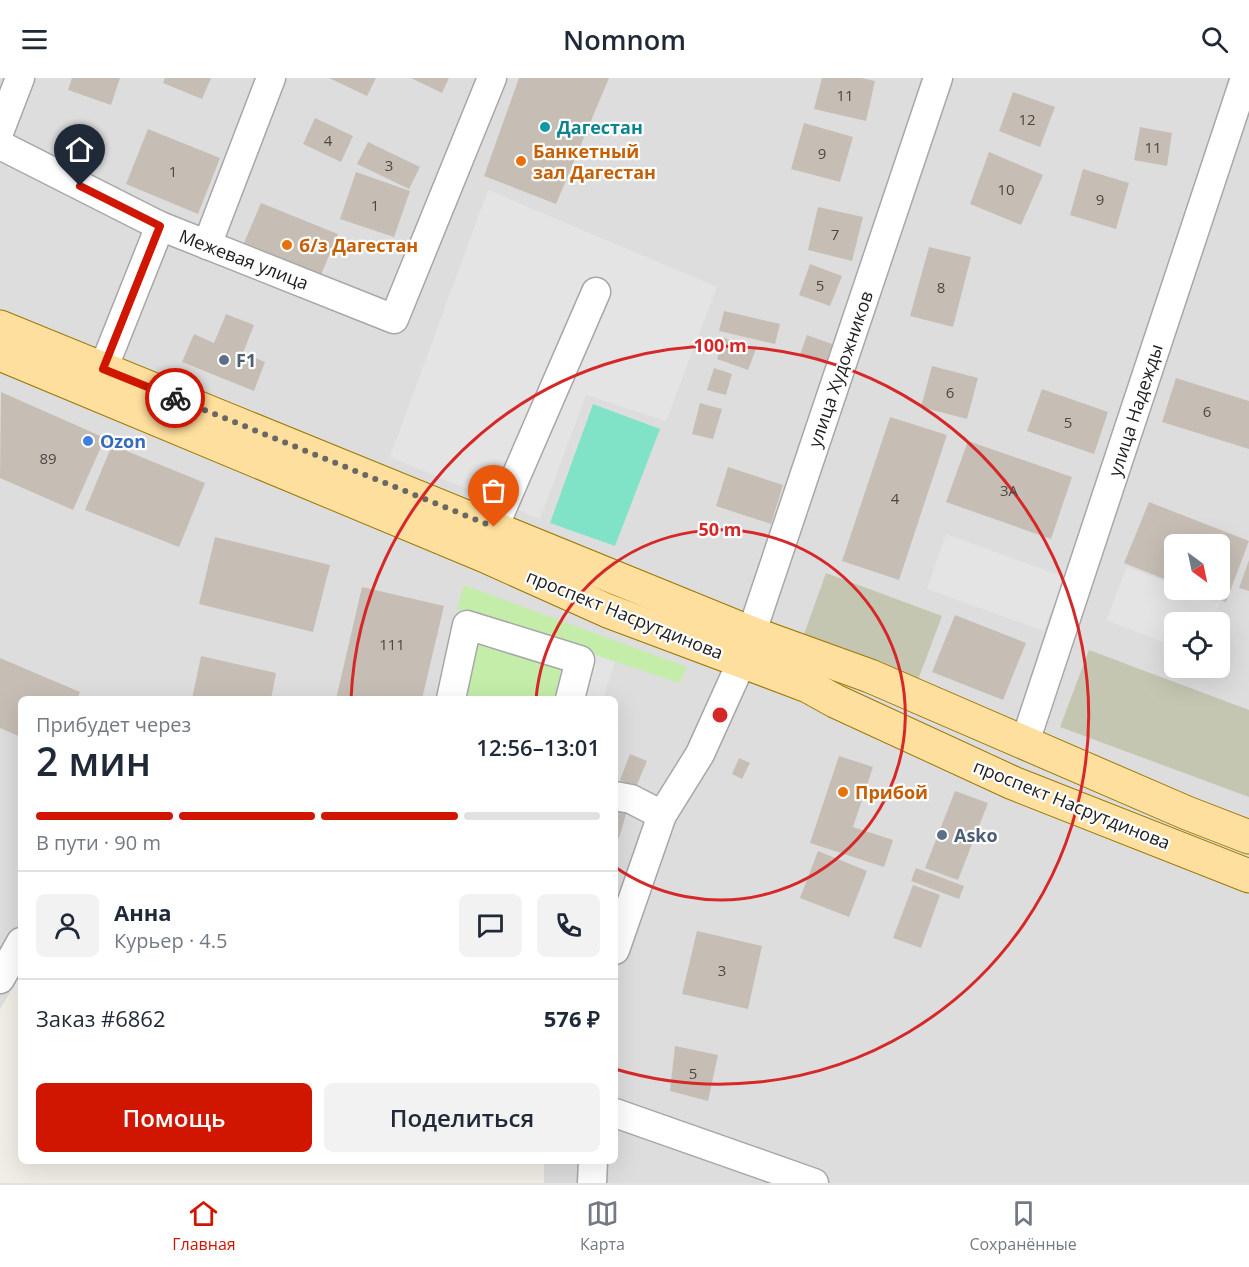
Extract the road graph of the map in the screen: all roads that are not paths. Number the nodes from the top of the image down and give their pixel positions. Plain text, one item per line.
1 (21, 78) edge
2 (271, 78) edge
3 (492, 78) edge
4 (938, 78) edge
5 (1245, 78) edge
6 (0, 130) edge
7 (0, 145) edge
8 (160, 226) junction
9 (207, 245) junction
10 (596, 292) dead end
11 (0, 327) edge
12 (0, 354) edge
13 (103, 369) junction
14 (494, 527) junction
15 (747, 647) junction
16 (452, 696) edge
17 (571, 696) edge
18 (1024, 742) junction
19 (618, 797) edge
20 (663, 815) junction
21 (1249, 837) edge
22 (1249, 876) edge
23 (618, 942) edge
24 (18, 947) edge
25 (0, 979) edge
26 (618, 1114) edge
27 (593, 1164) edge
28 (592, 1183) edge
29 (814, 1183) edge

1 - 6 street
2 - 9 street
3 - 9 street, Межевая улица
4 - 15 street, улица Художников
5 - 18 street, улица Надежды
7 - 8 street, Межевая улица
8 - 9 street, Межевая улица
8 - 13 street
10 - 14 street
11 - 13 main road, проспект Насрутдинова
12 - 15 main road, проспект Насрутдинова
13 - 14 main road, проспект Насрутдинова
14 - 15 main road, проспект Насрутдинова
15 - 18 main road, проспект Насрутдинова
15 - 20 street, улица Художников
15 - 22 main road, проспект Насрутдинова
16 - 17 street
18 - 21 main road, проспект Насрутдинова
19 - 20 street
20 - 23 street, улица Художников
24 - 25 street
26 - 29 street
27 - 28 street

